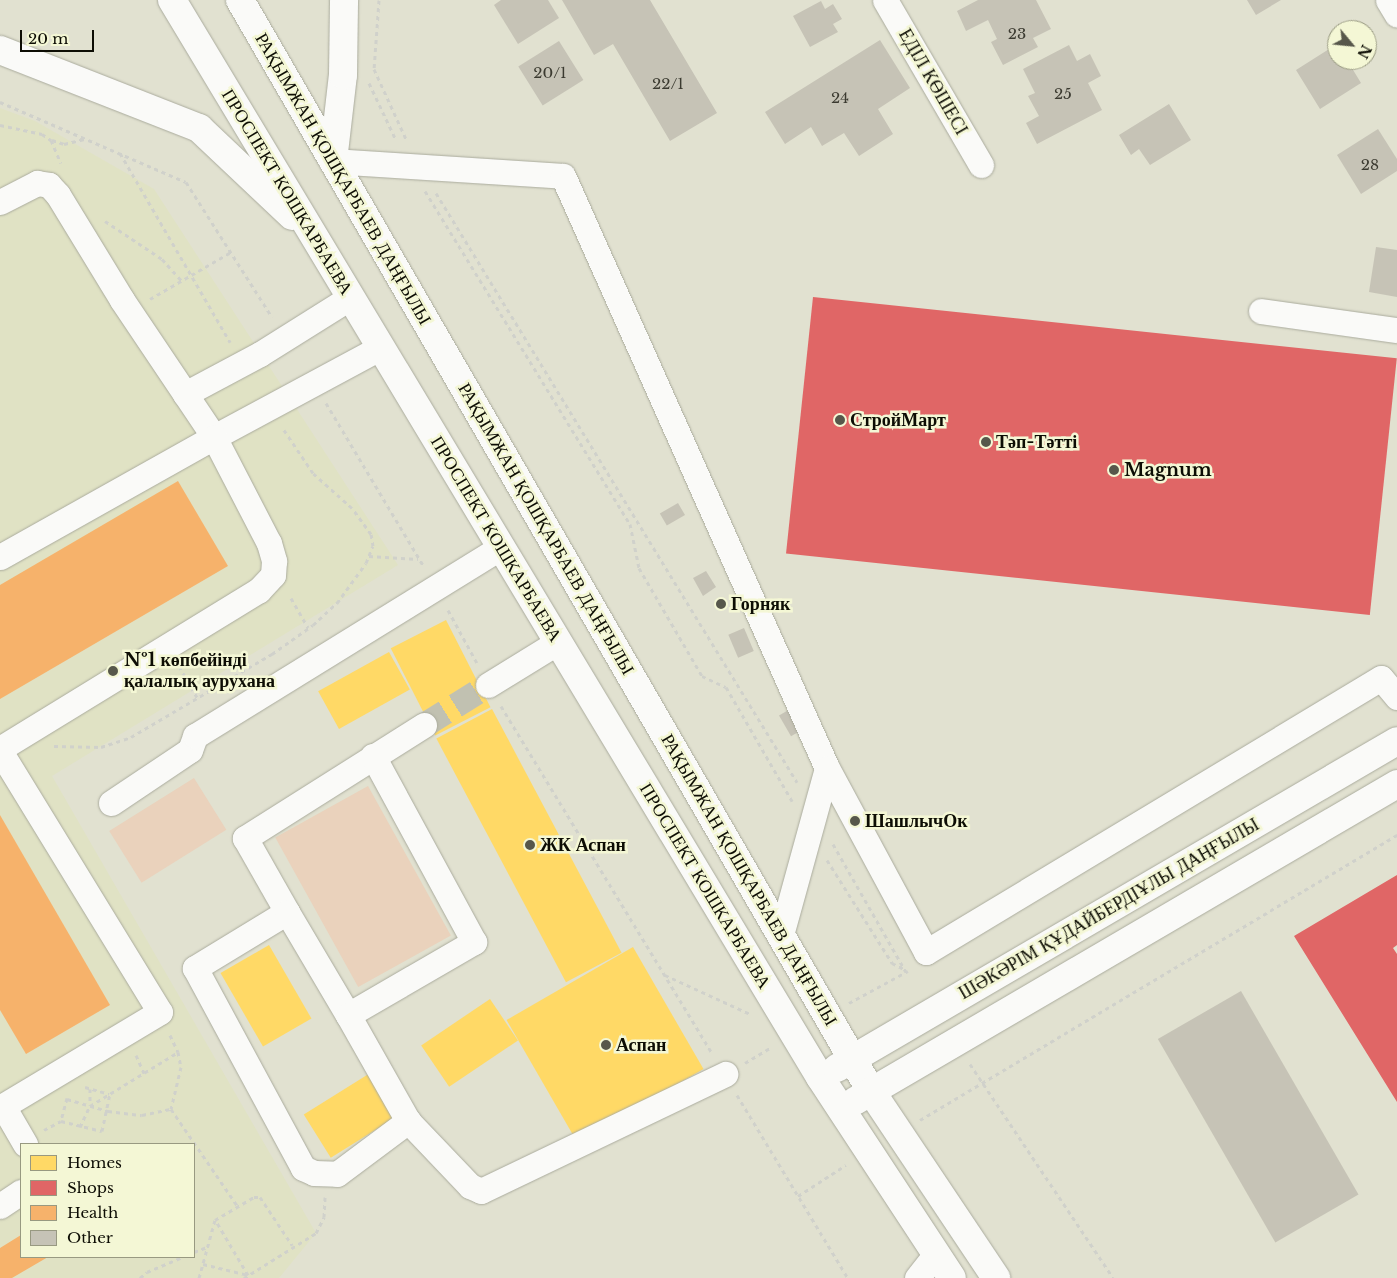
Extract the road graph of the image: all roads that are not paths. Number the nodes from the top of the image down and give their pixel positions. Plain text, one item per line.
1 (172, 0) edge
2 (240, 0) edge
3 (344, 0) edge
4 (885, 0) edge
5 (1388, 0) edge
6 (1397, 15) edge
7 (0, 50) edge
8 (333, 161) junction
9 (981, 165) dead end
10 (0, 202) edge
11 (316, 239) junction
12 (351, 297) junction
13 (1261, 311) dead end
14 (1397, 330) edge
15 (381, 347) junction
16 (185, 394) junction
17 (214, 437) junction
18 (501, 546) junction
19 (0, 557) edge
20 (558, 642) junction
21 (1392, 682) edge
22 (488, 685) tunnel mouth
23 (424, 725) tunnel mouth
24 (1397, 741) edge
25 (0, 750) edge
26 (373, 756) junction
27 (827, 768) junction
28 (1397, 784) edge
29 (111, 803) dead end
30 (287, 912) junction
31 (781, 935) junction
32 (348, 1015) junction
33 (852, 1058) junction
34 (725, 1074) road end
35 (820, 1077) junction
36 (871, 1091) junction
37 (2, 1106) edge
38 (840, 1109) junction
39 (408, 1121) junction
40 (24, 1143) edge
41 (20, 1193) edge
42 (0, 1206) edge
43 (936, 1254) junction
44 (996, 1275) edge
45 (917, 1278) edge
46 (952, 1278) edge

1 - 11 main road, ПРОСПЕКТ КОШКАРБАЕВА
2 - 8 main road, РАҚЫМЖАН ҚОШҚАРБАЕВ ДАҢҒЫЛЫ
3 - 8 main road
4 - 9 street, ЕДІЛ КӨШЕСІ
5 - 6 street
7 - 11 main road
8 - 27 street
8 - 31 main road, РАҚЫМЖАН ҚОШҚАРБАЕВ ДАҢҒЫЛЫ
10 - 16 street
11 - 12 main road, ПРОСПЕКТ КОШКАРБАЕВА
12 - 15 main road, ПРОСПЕКТ КОШКАРБАЕВА
12 - 16 street
13 - 14 street
15 - 17 street
15 - 18 main road, ПРОСПЕКТ КОШКАРБАЕВА
16 - 17 street
17 - 19 street
17 - 25 street
18 - 20 main road, ПРОСПЕКТ КОШКАРБАЕВА
18 - 29 street
20 - 22 street
20 - 35 main road, ПРОСПЕКТ КОШКАРБАЕВА
21 - 27 street
23 - 26 street
24 - 33 main road, ШӘКӘРІМ ҚҰДАЙБЕРДІҰЛЫ ДАҢҒЫЛЫ
25 - 37 street
26 - 30 street
26 - 32 street
27 - 31 street
28 - 36 main road, ШӘКӘРІМ ҚҰДАЙБЕРДІҰЛЫ ДАҢҒЫЛЫ
30 - 32 street
30 - 39 street
31 - 33 main road, РАҚЫМЖАН ҚОШҚАРБАЕВ ДАҢҒЫЛЫ
32 - 39 street
33 - 35 main road, ШӘКӘРІМ ҚҰДАЙБЕРДІҰЛЫ ДАҢҒЫЛЫ
33 - 36 main road, РАҚЫМЖАН ҚОШҚАРБАЕВ ДАҢҒЫЛЫ
34 - 39 street
35 - 38 main road, ПРОСПЕКТ КОШКАРБАЕВА
36 - 38 main road, ШӘКӘРІМ ҚҰДАЙБЕРДІҰЛЫ ДАҢҒЫЛЫ
36 - 44 main road
37 - 40 street
38 - 43 main road
41 - 42 street
43 - 45 street
43 - 46 main road

